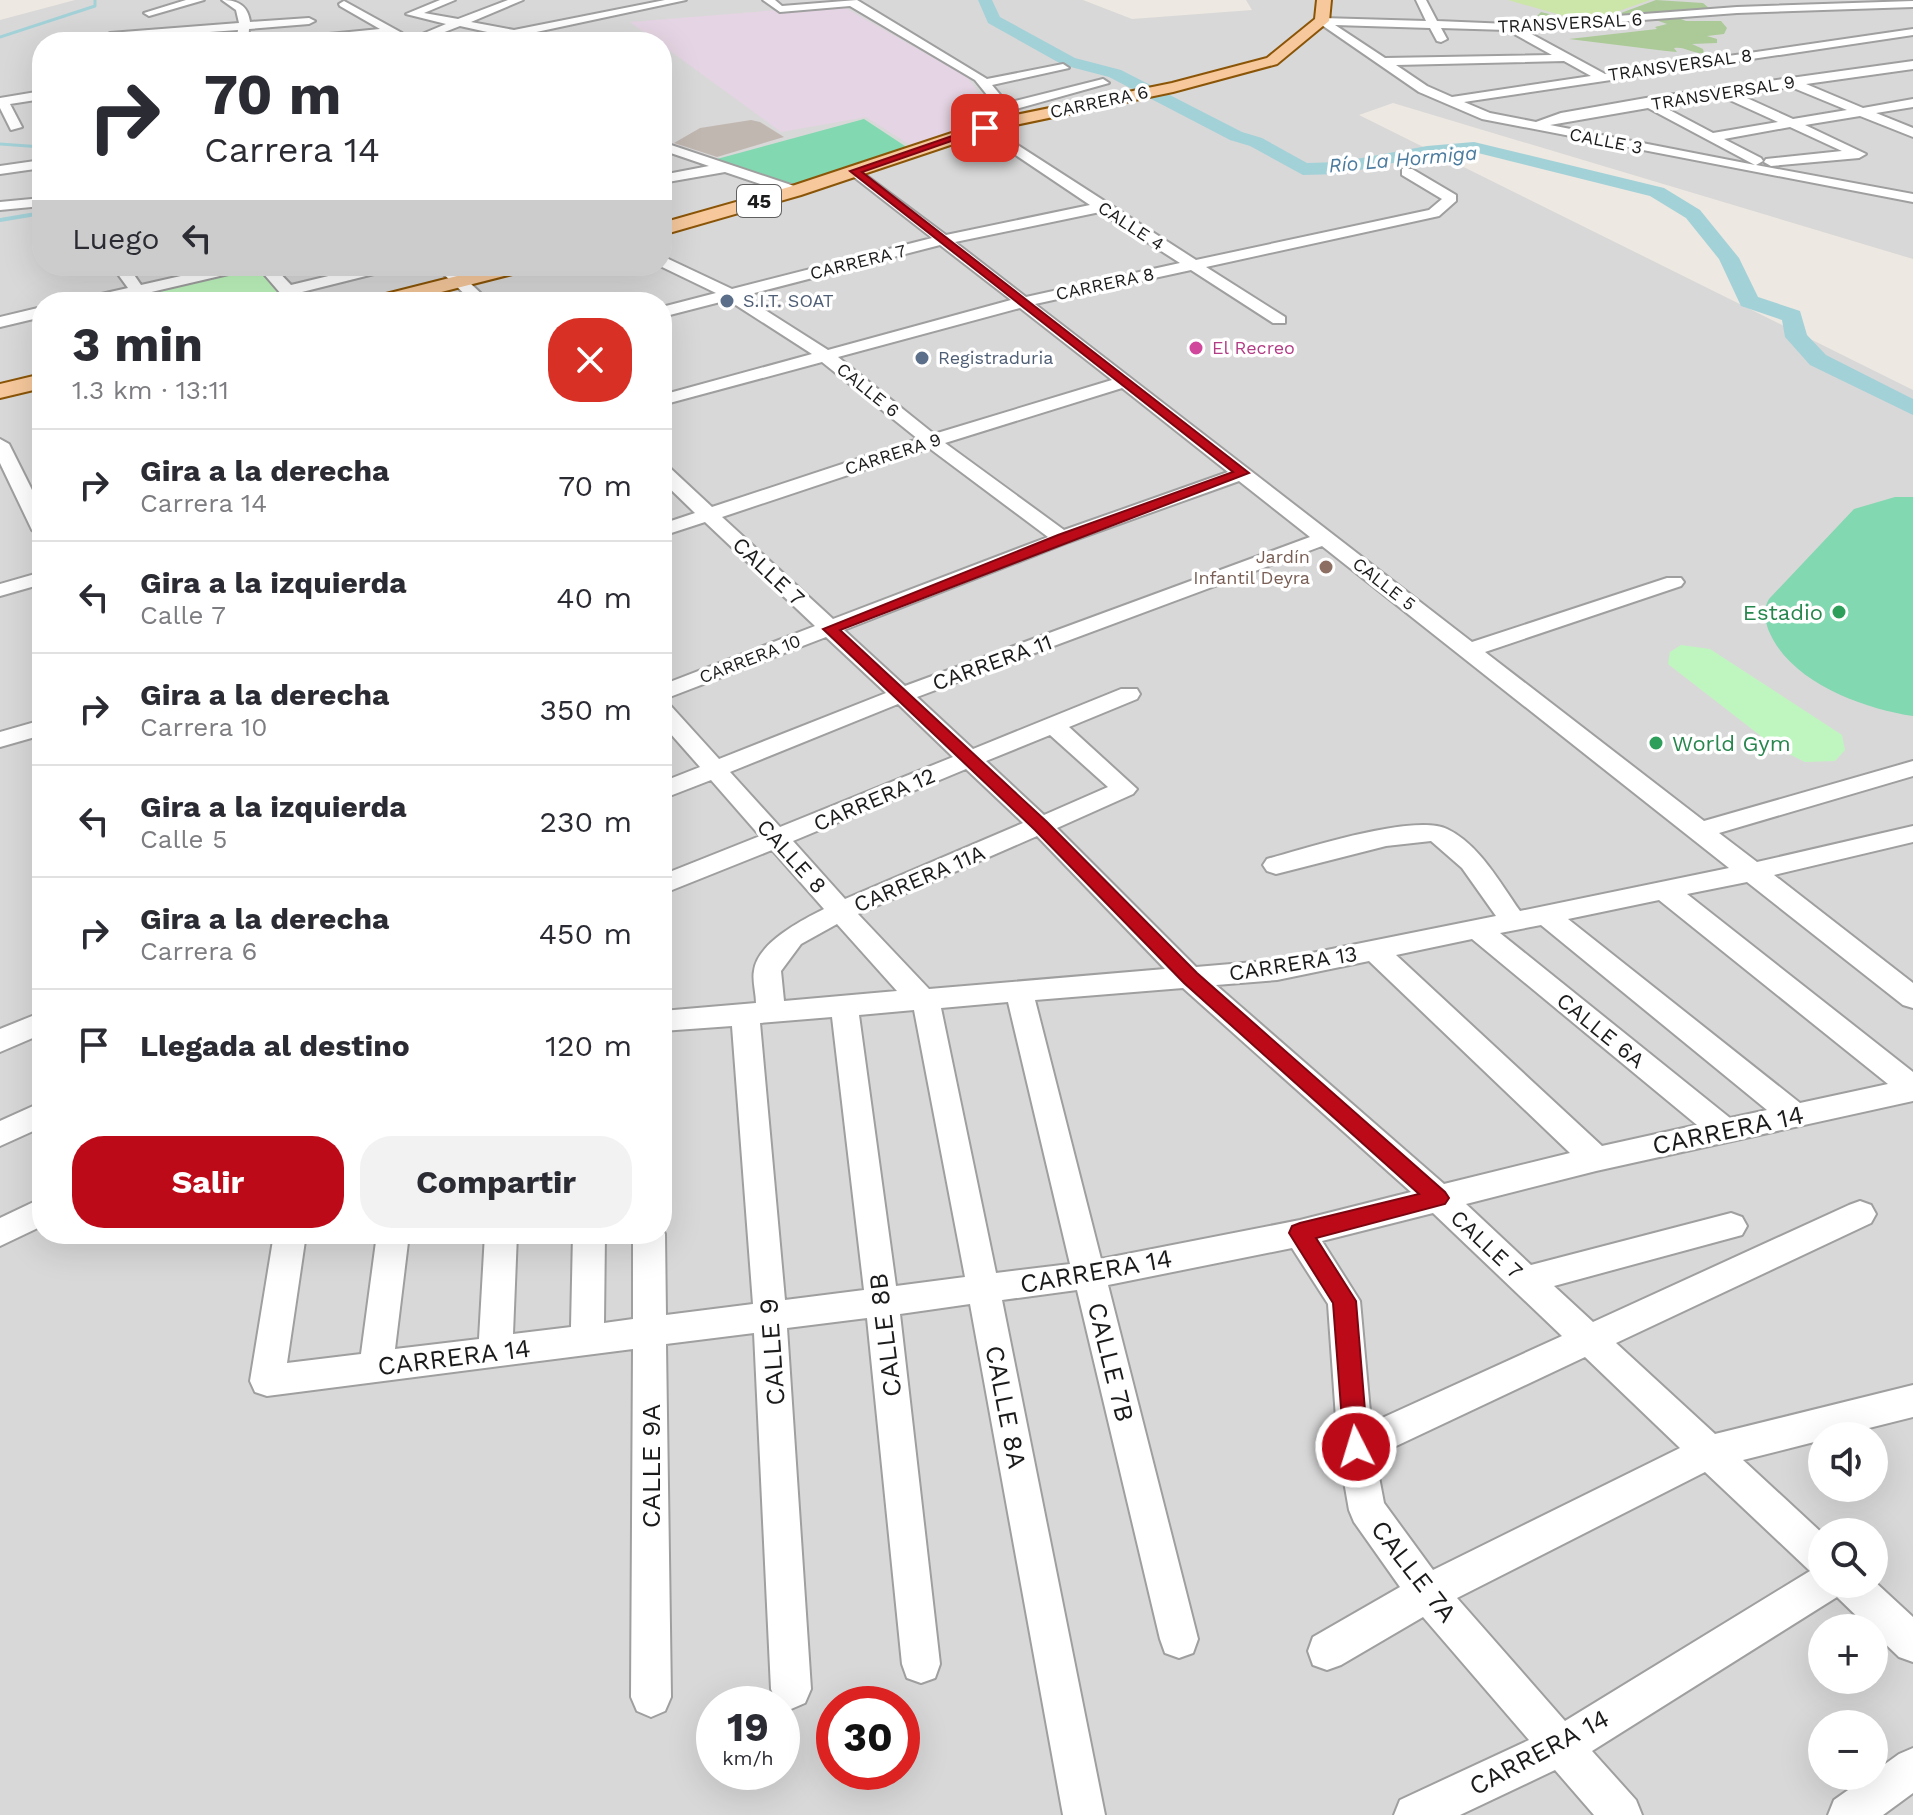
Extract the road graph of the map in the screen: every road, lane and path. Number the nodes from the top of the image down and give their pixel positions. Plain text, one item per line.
1 (199, 0) edge
2 (227, 0) edge
3 (450, 0) edge
4 (518, 0) edge
5 (681, 0) edge
6 (768, 0) edge
7 (1324, 0) edge
8 (1421, 0) edge
9 (850, 1) edge
10 (344, 4) dead end
11 (1913, 4) edge
12 (1797, 8) junction
13 (149, 13) dead end
14 (1827, 18) dead end
15 (1322, 21) junction
16 (457, 23) junction
17 (244, 26) junction
18 (1433, 26) junction
19 (1509, 27) junction
20 (1856, 29) dead end
21 (390, 31) joint
22 (205, 32) edge
23 (243, 32) edge
24 (309, 32) edge
25 (382, 32) edge
26 (434, 32) edge
27 (508, 32) edge
28 (519, 32) edge
29 (1913, 32) edge
30 (1872, 36) junction
31 (1899, 46) dead end
32 (1790, 48) junction
33 (1566, 58) junction
34 (1384, 62) junction
35 (1454, 62) junction
36 (1913, 65) edge
37 (1063, 68) dead end
38 (1662, 68) junction
39 (1465, 73) dead end
40 (1852, 73) junction
41 (1600, 76) junction
42 (1790, 82) junction
43 (1877, 82) dead end
44 (985, 83) junction
45 (1103, 83) dead end
46 (1476, 83) dead end
47 (1487, 93) junction
48 (1726, 94) junction
49 (32, 97) edge
50 (1448, 101) junction
51 (2, 102) edge
52 (1913, 103) edge
53 (1651, 105) junction
54 (1858, 111) junction
55 (1008, 114) junction
56 (1789, 123) junction
57 (1533, 126) junction
58 (16, 127) dead end
59 (985, 128) junction
60 (1913, 133) edge
61 (1710, 137) junction
62 (672, 149) edge
63 (32, 165) edge
64 (1760, 166) junction
65 (727, 168) junction
66 (0, 170) edge
67 (855, 171) junction
68 (1407, 172) dead end
69 (672, 177) edge
70 (795, 191) junction
71 (1913, 198) edge
72 (32, 203) edge
73 (0, 206) edge
74 (1102, 207) junction
75 (672, 226) edge
76 (943, 240) junction
77 (1192, 265) junction
78 (672, 266) edge
79 (211, 276) edge
80 (274, 276) edge
81 (357, 276) edge
82 (454, 276) edge
83 (483, 276) edge
84 (460, 282) junction
85 (156, 292) edge
86 (288, 292) edge
87 (305, 292) edge
88 (418, 292) edge
89 (471, 292) edge
90 (729, 294) junction
91 (1023, 302) junction
92 (672, 309) edge
93 (32, 314) edge
94 (1279, 320) dead end
95 (0, 322) edge
96 (823, 354) junction
97 (1125, 382) junction
98 (32, 383) edge
99 (0, 391) edge
100 (672, 397) edge
101 (931, 441) junction
102 (0, 444) edge
103 (1242, 473) junction
104 (32, 477) edge
105 (672, 480) edge
106 (9, 483) edge
107 (709, 515) junction
108 (32, 516) edge
109 (672, 527) edge
110 (1062, 538) junction
111 (1325, 538) junction
112 (32, 581) edge
113 (1674, 582) dead end
114 (0, 590) edge
115 (830, 629) junction
116 (1468, 650) junction
117 (672, 689) edge
118 (1129, 694) dead end
119 (901, 695) junction
120 (672, 721) edge
121 (1053, 725) junction
122 (32, 730) edge
123 (0, 740) edge
124 (970, 759) junction
125 (1913, 768) edge
126 (716, 770) junction
127 (672, 787) edge
128 (1041, 826) junction
129 (1699, 831) junction
130 (1913, 834) edge
131 (778, 840) junction
132 (1276, 865) dead end
133 (1752, 872) junction
134 (672, 881) edge
135 (1664, 890) junction
136 (841, 911) junction
137 (1546, 915) junction
138 (1514, 921) junction
139 (1477, 929) junction
140 (1374, 950) junction
141 (1190, 978) junction
142 (1019, 992) junction
143 (1913, 998) edge
144 (924, 1000) junction
145 (844, 1006) junction
146 (758, 1013) junction
147 (672, 1020) edge
148 (32, 1027) edge
149 (0, 1041) edge
150 (1913, 1089) edge
151 (1794, 1115) junction
152 (32, 1119) edge
153 (1725, 1131) junction
154 (0, 1134) edge
155 (1596, 1159) junction
156 (1438, 1198) junction
157 (1860, 1214) dead end
158 (32, 1216) edge
159 (1731, 1226) dead end
160 (0, 1233) edge
161 (1300, 1233) junction
162 (288, 1244) edge
163 (392, 1244) edge
164 (500, 1244) edge
165 (589, 1244) edge
166 (649, 1244) edge
167 (1089, 1275) junction
168 (1525, 1280) junction
169 (983, 1289) junction
170 (882, 1302) junction
171 (770, 1316) junction
172 (651, 1332) junction
173 (1587, 1338) junction
174 (587, 1340) junction
175 (495, 1352) junction
176 (376, 1367) junction
177 (1913, 1401) edge
178 (1356, 1447) junction
179 (1709, 1452) junction
180 (1808, 1545) edge
181 (1427, 1593) junction
182 (1808, 1594) edge
183 (1865, 1598) edge
184 (1179, 1639) dead end
185 (1913, 1643) edge
186 (1327, 1651) dead end
187 (921, 1664) dead end
188 (791, 1686) edge
189 (651, 1697) dead end
190 (1562, 1746) junction
191 (1913, 1768) edge
192 (1084, 1815) edge
193 (1415, 1815) edge
194 (1621, 1815) edge
195 (1849, 1815) edge

1 - 13 street
2 - 17 street
3 - 16 street
4 - 16 street
5 - 28 street
6 - 9 street
7 - 15 main road
8 - 18 street
9 - 44 street
10 - 21 street
11 - 12 street, TRANSVERSAL 6
12 - 14 street
12 - 19 street, TRANSVERSAL 6
15 - 18 street, TRANSVERSAL 6
15 - 34 street, CALLE 3
15 - 55 main road, CARRERA 6 / 45
16 - 26 street
16 - 27 street
17 - 22 street
17 - 23 street
17 - 24 street
18 - 19 street, TRANSVERSAL 6
18 - 35 street
19 - 33 street
20 - 30 street
21 - 25 street
29 - 30 street, TRANSVERSAL 8
30 - 31 street
30 - 32 street, TRANSVERSAL 8
32 - 38 street, TRANSVERSAL 8
32 - 40 street
33 - 35 street
33 - 41 street
34 - 35 street
34 - 50 street, CALLE 3
35 - 39 street
36 - 40 street, TRANSVERSAL 9
37 - 44 street
38 - 41 street, TRANSVERSAL 8
38 - 48 street
40 - 42 street, TRANSVERSAL 9
40 - 43 street
41 - 47 street, TRANSVERSAL 8
41 - 53 street
42 - 48 street, TRANSVERSAL 9
42 - 54 street
44 - 55 street
45 - 55 street
46 - 47 street
47 - 50 street, TRANSVERSAL 8
48 - 53 street, TRANSVERSAL 9
48 - 56 street
49 - 51 street
50 - 57 street, CALLE 3
51 - 58 street
52 - 54 street
53 - 57 street, TRANSVERSAL 9
53 - 61 street
54 - 56 street
54 - 60 street
55 - 59 main road, CARRERA 6 / 45
56 - 61 street
56 - 64 street
57 - 64 street, CALLE 3
59 - 67 main road, CARRERA 6 / 45
59 - 74 street, CALLE 4
61 - 64 street
62 - 65 street
63 - 66 street
64 - 71 street, CALLE 3
65 - 69 street
65 - 70 street
67 - 70 main road, CARRERA 6 / 45
67 - 76 street, CALLE 5
68 - 77 street, CARRERA 8
70 - 75 main road, CARRERA 6 / 45
72 - 73 street
74 - 76 street, CARRERA 7
74 - 77 street, CALLE 4
76 - 90 street, CARRERA 7
76 - 91 street, CALLE 5
77 - 91 street, CARRERA 8
77 - 94 street, CALLE 4
78 - 90 street, CALLE 6
79 - 85 street
80 - 86 street
81 - 87 street
82 - 84 street
83 - 84 main road
84 - 88 main road
84 - 89 street
90 - 92 street, CARRERA 7
90 - 96 street, CALLE 6
91 - 96 street, CARRERA 8
91 - 97 street, CALLE 5
93 - 95 street
96 - 100 street, CARRERA 8
96 - 101 street, CALLE 6
97 - 101 street, CARRERA 9
97 - 103 street, CALLE 5
98 - 99 main road
101 - 107 street, CARRERA 9
101 - 110 street, CALLE 6
102 - 106 street
103 - 110 street, CARRERA 10
103 - 111 street, CALLE 5
104 - 106 street
105 - 107 street, CALLE 7
106 - 108 street
107 - 109 street, CARRERA 9
107 - 115 street, CALLE 7
110 - 115 street, CARRERA 10
111 - 116 street, CALLE 5
111 - 119 street, CARRERA 11
112 - 114 street
113 - 116 street
115 - 117 street, CARRERA 10
115 - 119 street, CALLE 7
116 - 129 street, CALLE 5
118 - 121 street, CARRERA 12
119 - 124 street, CALLE 7
119 - 126 street, CARRERA 11
120 - 126 street, CALLE 8
121 - 124 street, CARRERA 12
121 - 128 street, CARRERA 11A
122 - 123 street
124 - 128 street, CALLE 7
124 - 131 street, CARRERA 12
125 - 129 street
126 - 127 street, CARRERA 11
126 - 131 street, CALLE 8
128 - 136 street, CARRERA 11A
128 - 141 street, CALLE 7
129 - 133 street, CALLE 5
130 - 133 street, CARRERA 13
131 - 134 street, CARRERA 12
131 - 136 street, CALLE 8
132 - 138 street
133 - 135 street, CARRERA 13
133 - 143 street, CALLE 5
135 - 137 street, CARRERA 13
135 - 150 street
136 - 144 street, CALLE 8
136 - 146 street, CARRERA 11A
137 - 138 street, CARRERA 13
137 - 151 street
138 - 139 street, CARRERA 13
139 - 140 street, CARRERA 13
139 - 153 street, CALLE 6A
140 - 141 street, CARRERA 13
140 - 155 street
141 - 142 street, CARRERA 13
141 - 156 street, CALLE 7
142 - 144 street, CARRERA 13
142 - 167 street, CALLE 7B
144 - 145 street, CARRERA 13
144 - 169 street, CALLE 8A
145 - 146 street, CARRERA 13
145 - 170 street, CALLE 8B
146 - 147 street, CARRERA 13
146 - 171 street, CALLE 9
148 - 149 street
150 - 151 street, CARRERA 14
151 - 153 street, CARRERA 14
152 - 154 street
153 - 155 street, CARRERA 14
155 - 156 street, CARRERA 14
156 - 161 street, CARRERA 14
156 - 168 street, CALLE 7
157 - 173 street
158 - 160 street
159 - 168 street
161 - 167 street, CARRERA 14
161 - 178 street, CALLE 7A
162 - 176 street, CARRERA 14
163 - 176 street
164 - 175 street
165 - 174 street
166 - 172 street, CALLE 9A
167 - 169 street, CARRERA 14
167 - 184 street, CALLE 7B
168 - 173 street, CALLE 7
169 - 170 street, CARRERA 14
169 - 192 street, CALLE 8A
170 - 171 street, CARRERA 14
170 - 187 street, CALLE 8B
171 - 172 street, CARRERA 14
171 - 188 street, CALLE 9
172 - 174 street, CARRERA 14
172 - 189 street, CALLE 9A
173 - 178 street
173 - 179 street, CALLE 7
174 - 175 street, CARRERA 14
175 - 176 street, CARRERA 14
177 - 179 street
178 - 181 street, CALLE 7A
179 - 180 street, CALLE 7
179 - 181 street
181 - 186 street
181 - 190 street, CALLE 7A
182 - 190 street, CARRERA 14
183 - 185 street
190 - 193 street, CARRERA 14
190 - 194 street, CALLE 7A
191 - 195 street

